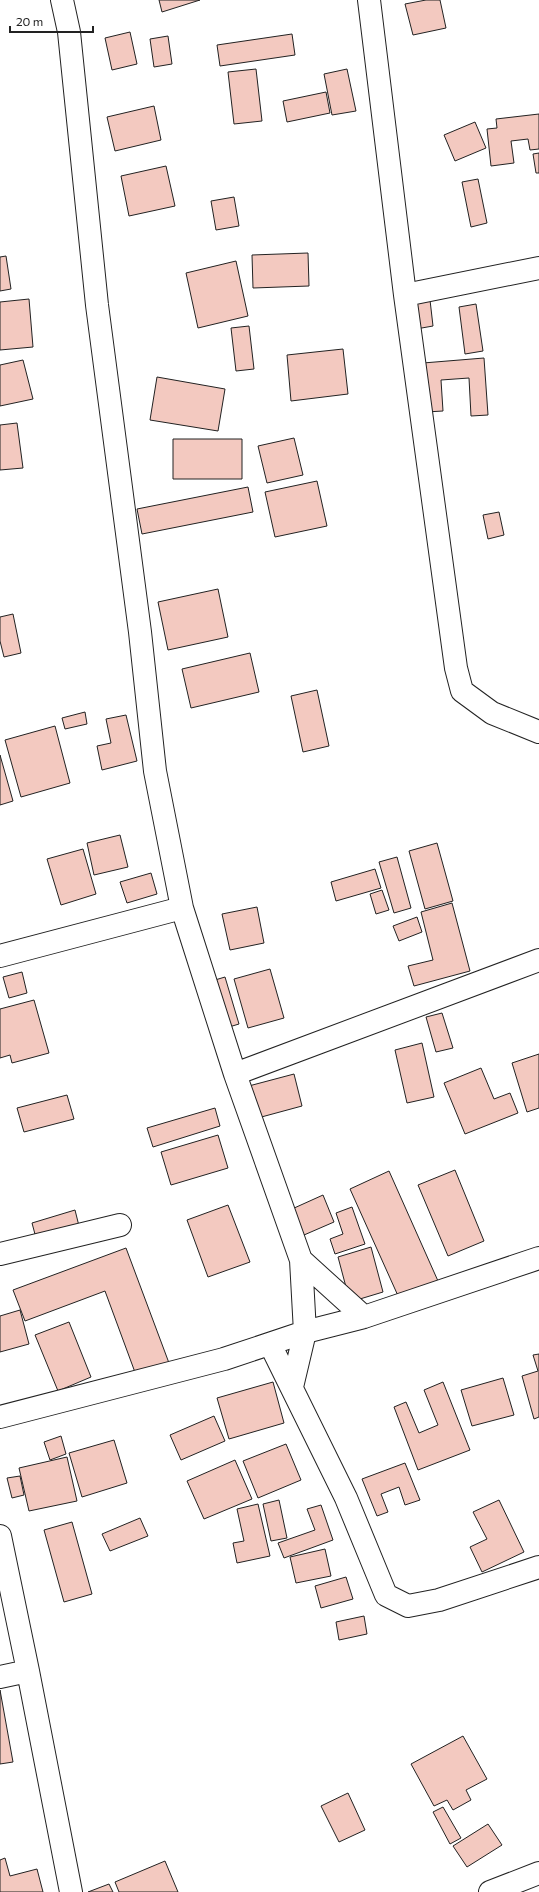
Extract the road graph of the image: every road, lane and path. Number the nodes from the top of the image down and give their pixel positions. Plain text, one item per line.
1 (62, 0) edge
2 (369, 0) edge
3 (539, 268) edge
4 (405, 295) junction
5 (539, 732) edge
6 (182, 908) junction
7 (0, 956) edge
8 (539, 960) edge
9 (235, 1074) junction
10 (120, 1225) dead end
11 (0, 1254) edge
12 (539, 1258) edge
13 (301, 1260) junction
14 (364, 1317) junction
15 (305, 1332) junction
16 (270, 1344) junction
17 (292, 1387) junction
18 (0, 1417) edge
19 (0, 1536) edge
20 (539, 1567) edge
21 (28, 1671) junction
22 (0, 1677) edge
23 (539, 1873) edge
24 (71, 1892) edge
25 (490, 1892) edge

1 - 6 street
2 - 4 street
3 - 4 street
4 - 5 street
6 - 7 street
6 - 9 street
8 - 9 street
9 - 13 street
10 - 11 street
12 - 14 street
13 - 14 street
13 - 15 street
14 - 15 street
15 - 16 street
15 - 17 street
16 - 17 street
16 - 18 street
17 - 20 street
19 - 21 street
21 - 22 street
21 - 24 street
23 - 25 street

